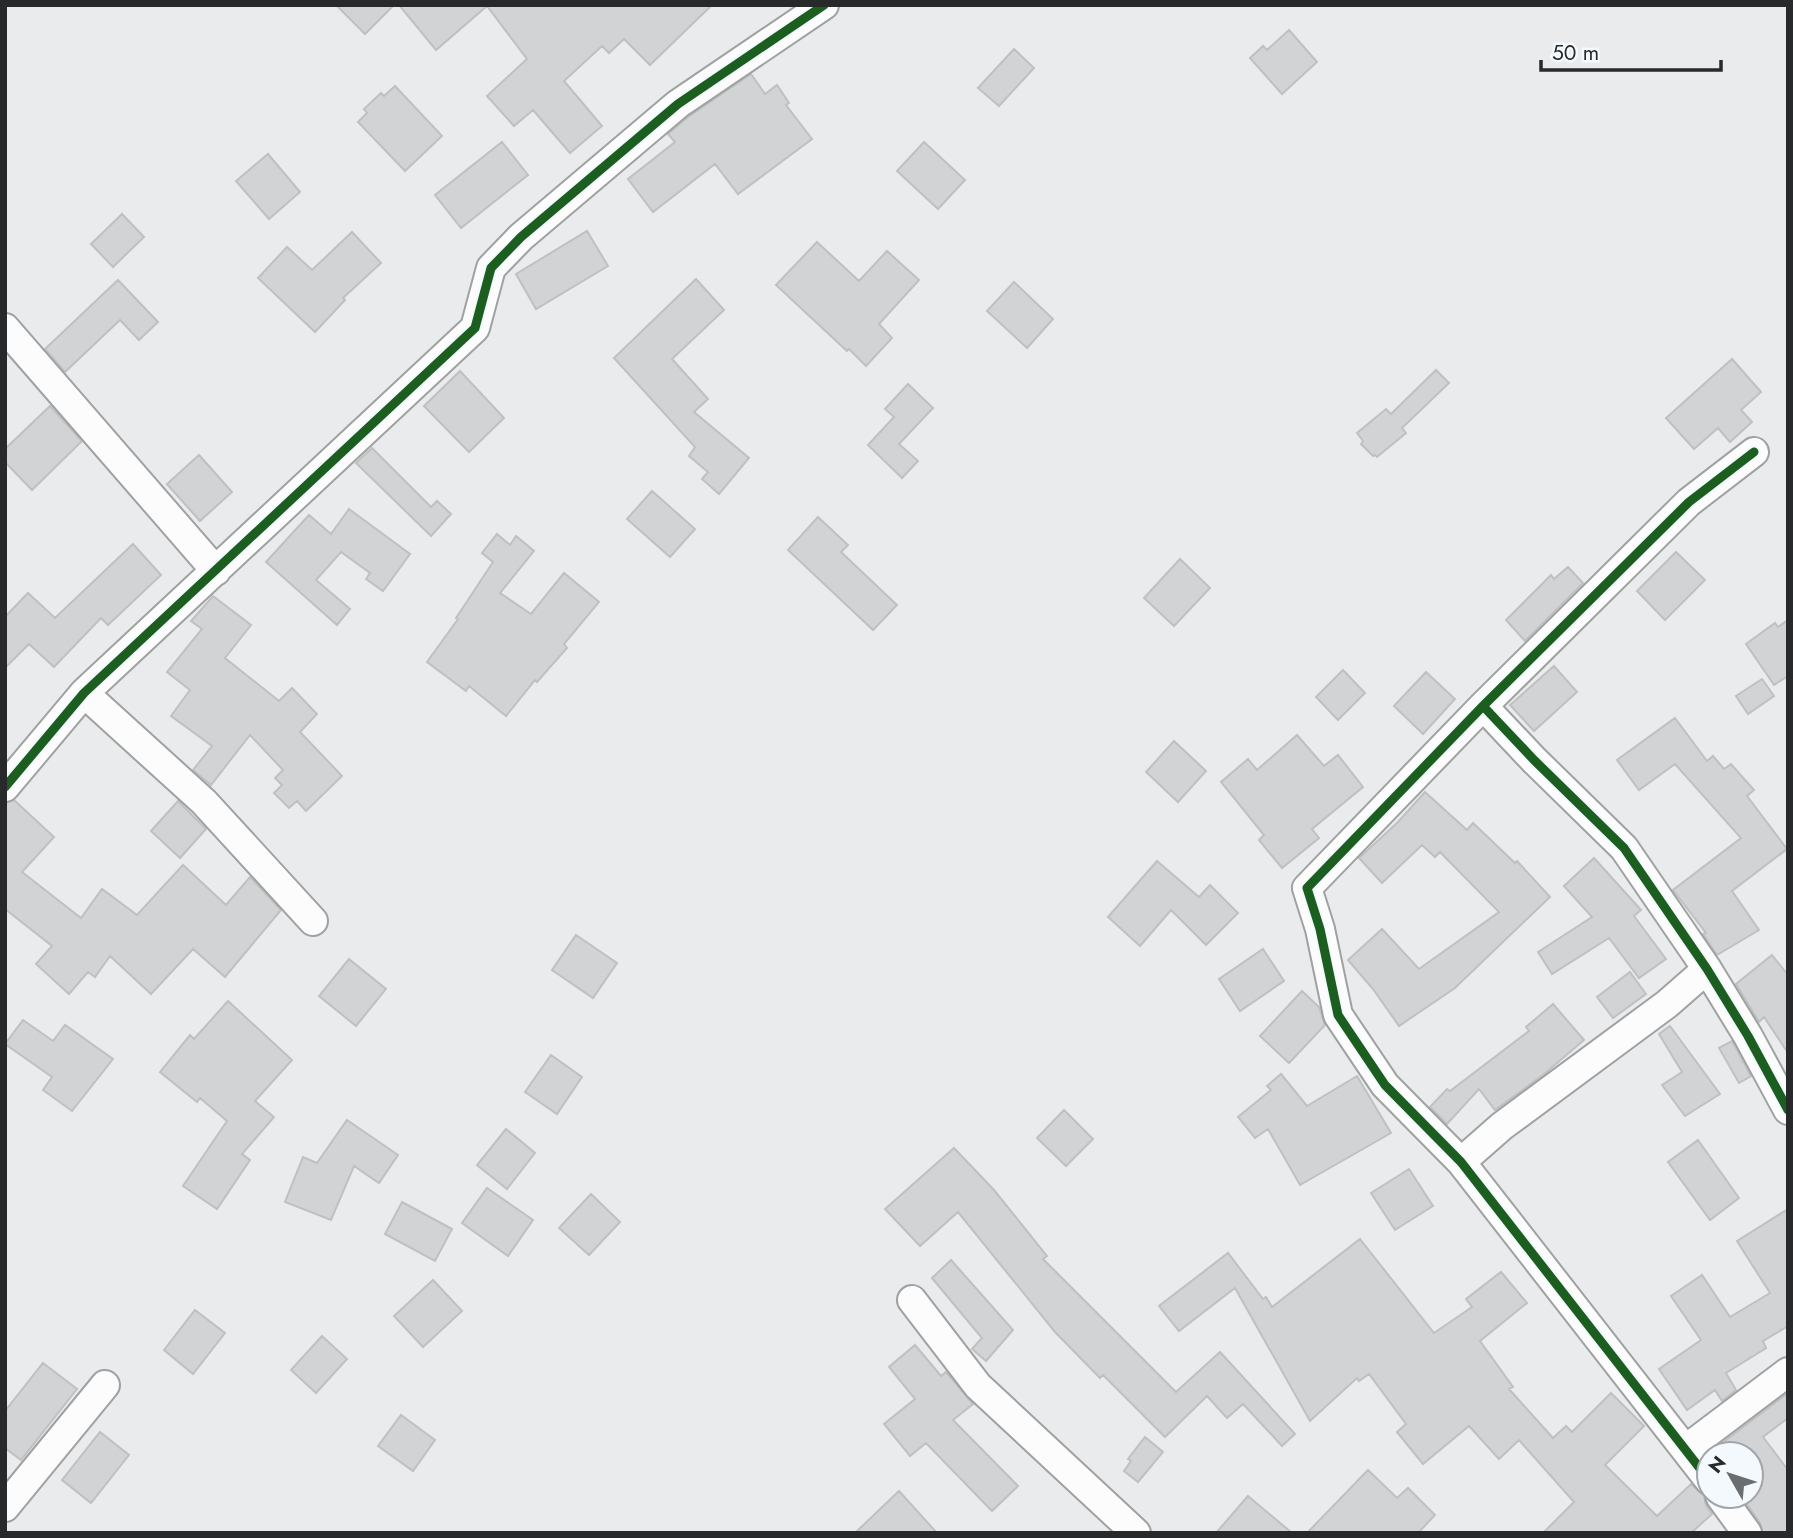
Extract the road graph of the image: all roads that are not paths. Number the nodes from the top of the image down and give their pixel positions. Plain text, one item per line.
1 (824, 5) edge
2 (5, 328) edge
3 (1754, 452) dead end
4 (216, 571) junction
5 (85, 693) junction
6 (1483, 706) junction
7 (11, 767) edge
8 (313, 921) dead end
9 (1707, 969) junction
10 (1788, 1110) edge
11 (1461, 1162) junction
12 (912, 1300) dead end
13 (1788, 1371) edge
14 (105, 1385) dead end
15 (1686, 1449) junction
16 (1695, 1461) edge
17 (5, 1507) edge
18 (1730, 1510) edge
19 (1136, 1533) edge
20 (1747, 1533) edge

1 - 4 street
2 - 4 street
3 - 6 street
4 - 5 street
5 - 7 street
5 - 8 street
6 - 9 street
6 - 11 street
9 - 10 street
9 - 11 street
11 - 15 street
12 - 19 street
13 - 15 street
14 - 17 street
15 - 16 street
18 - 20 street

